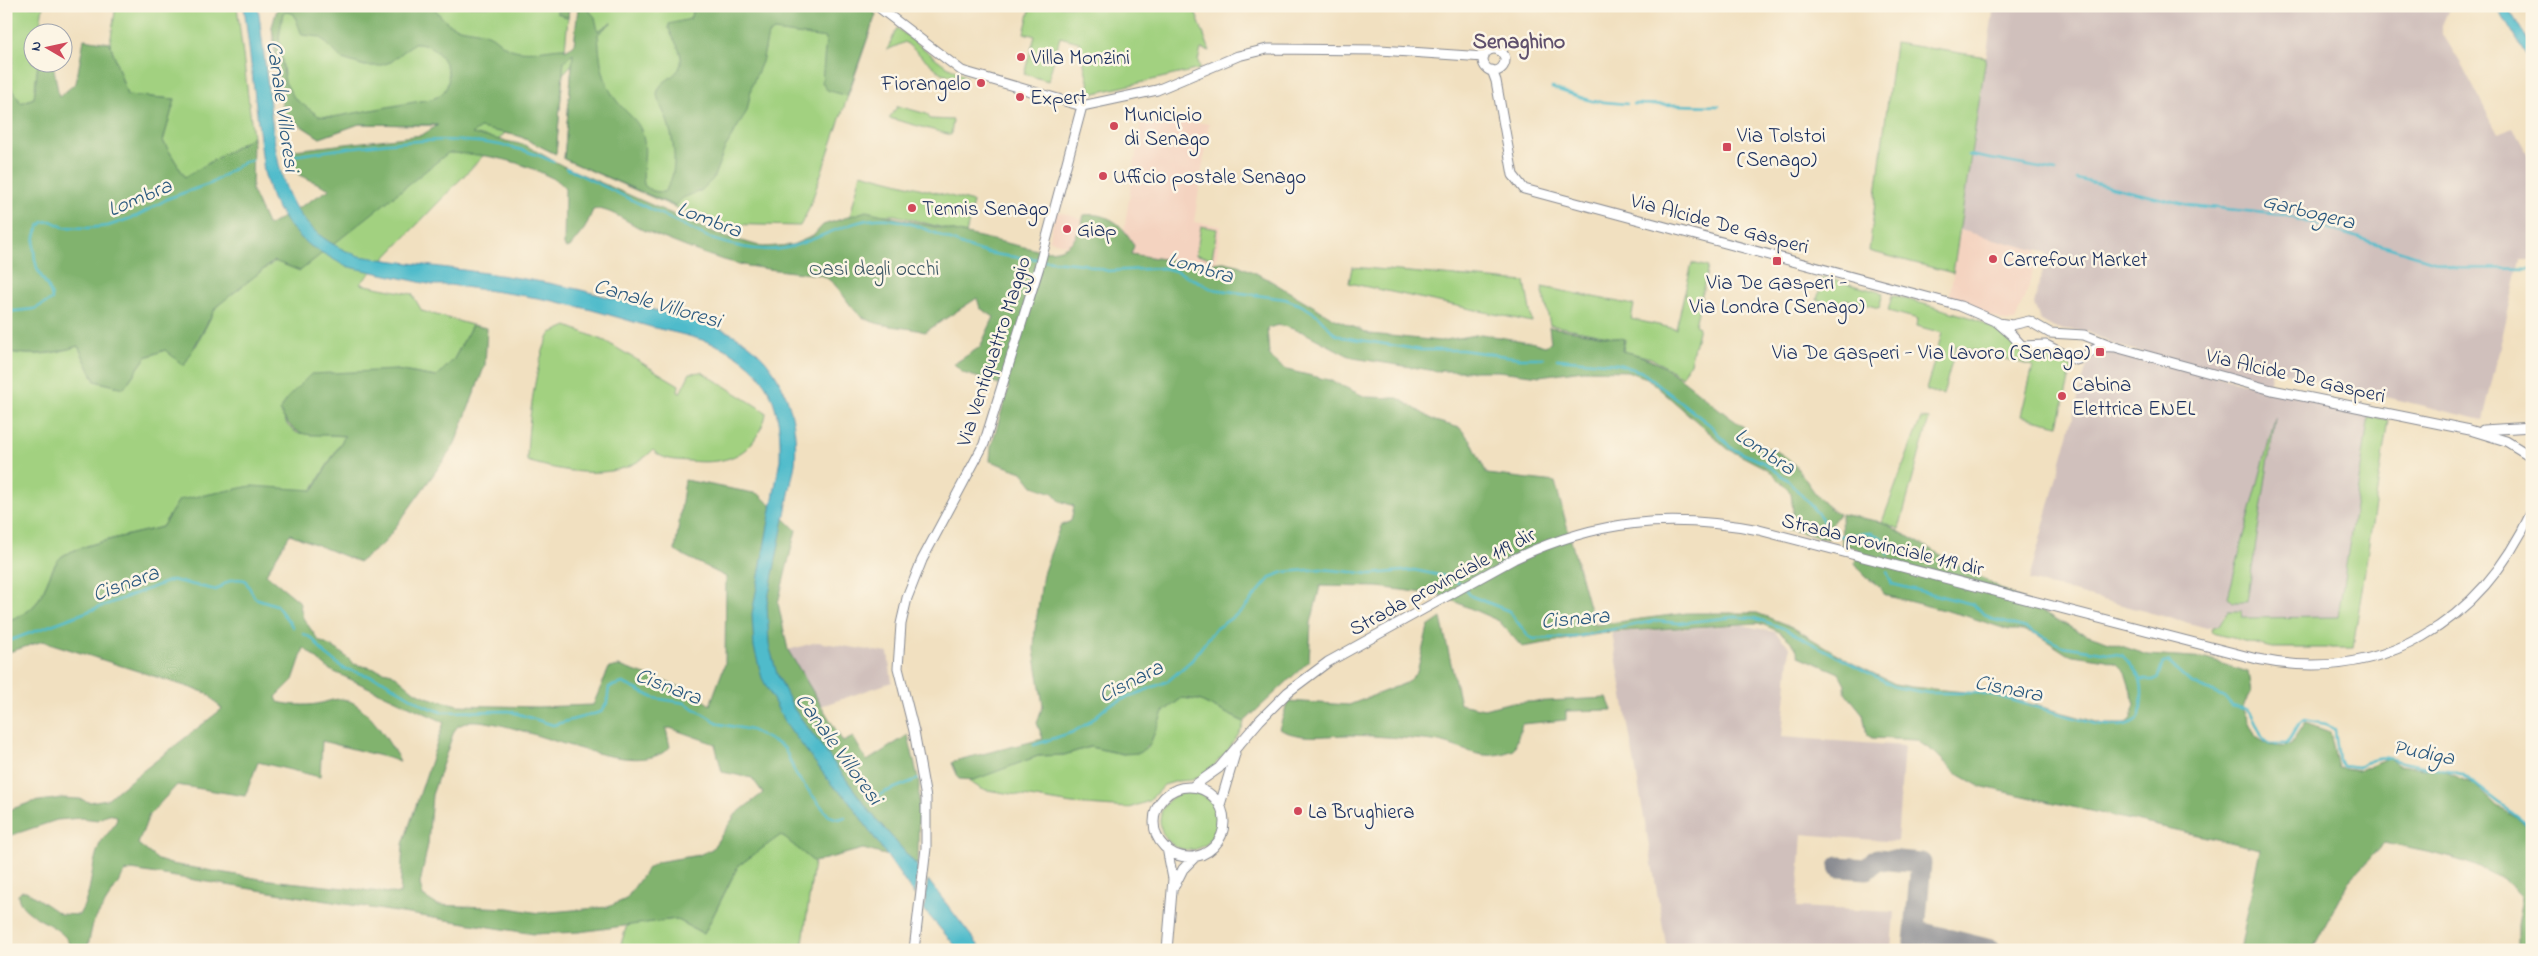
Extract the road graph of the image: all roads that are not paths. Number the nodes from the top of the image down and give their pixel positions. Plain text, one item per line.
1 (878, 6) edge
2 (1484, 59) junction
3 (1497, 70) junction
4 (1082, 106) junction
5 (1997, 322) junction
6 (2021, 322) junction
7 (2014, 337) junction
8 (2088, 337) junction
9 (2115, 348) junction
10 (2089, 351) junction
11 (2532, 427) edge
12 (2470, 430) junction
13 (2532, 457) edge
14 (2532, 511) edge
15 (2529, 523) edge
16 (1237, 750) junction
17 (1192, 787) junction
18 (1220, 805) junction
19 (1166, 848) junction
20 (1196, 856) junction
21 (1173, 892) junction
22 (914, 950) edge
23 (1166, 950) edge

1 - 4 street
2 - 3 street
2 - 3 street
2 - 4 street
3 - 5 street, Via Alcide De Gasperi
4 - 22 street, Via Ventiquattro Maggio
5 - 6 street, Via Alcide De Gasperi
5 - 7 street, Via Alcide De Gasperi
6 - 7 street
6 - 8 street, Via Alcide De Gasperi
7 - 10 street, Via Alcide De Gasperi
8 - 9 street, Via Alcide De Gasperi
8 - 10 street
9 - 10 street, Via Alcide De Gasperi
9 - 12 street, Via Alcide De Gasperi
11 - 12 street, Via Alcide De Gasperi
12 - 13 street, Via Alcide De Gasperi
14 - 15 street, Strada provinciale 119 dir
15 - 16 street, Strada provinciale 119 dir
16 - 17 street, Strada provinciale 119 dir
16 - 18 street, Strada provinciale 119 dir
17 - 18 street
17 - 19 street
18 - 20 street
19 - 20 street
19 - 21 street
20 - 21 street
21 - 23 street

